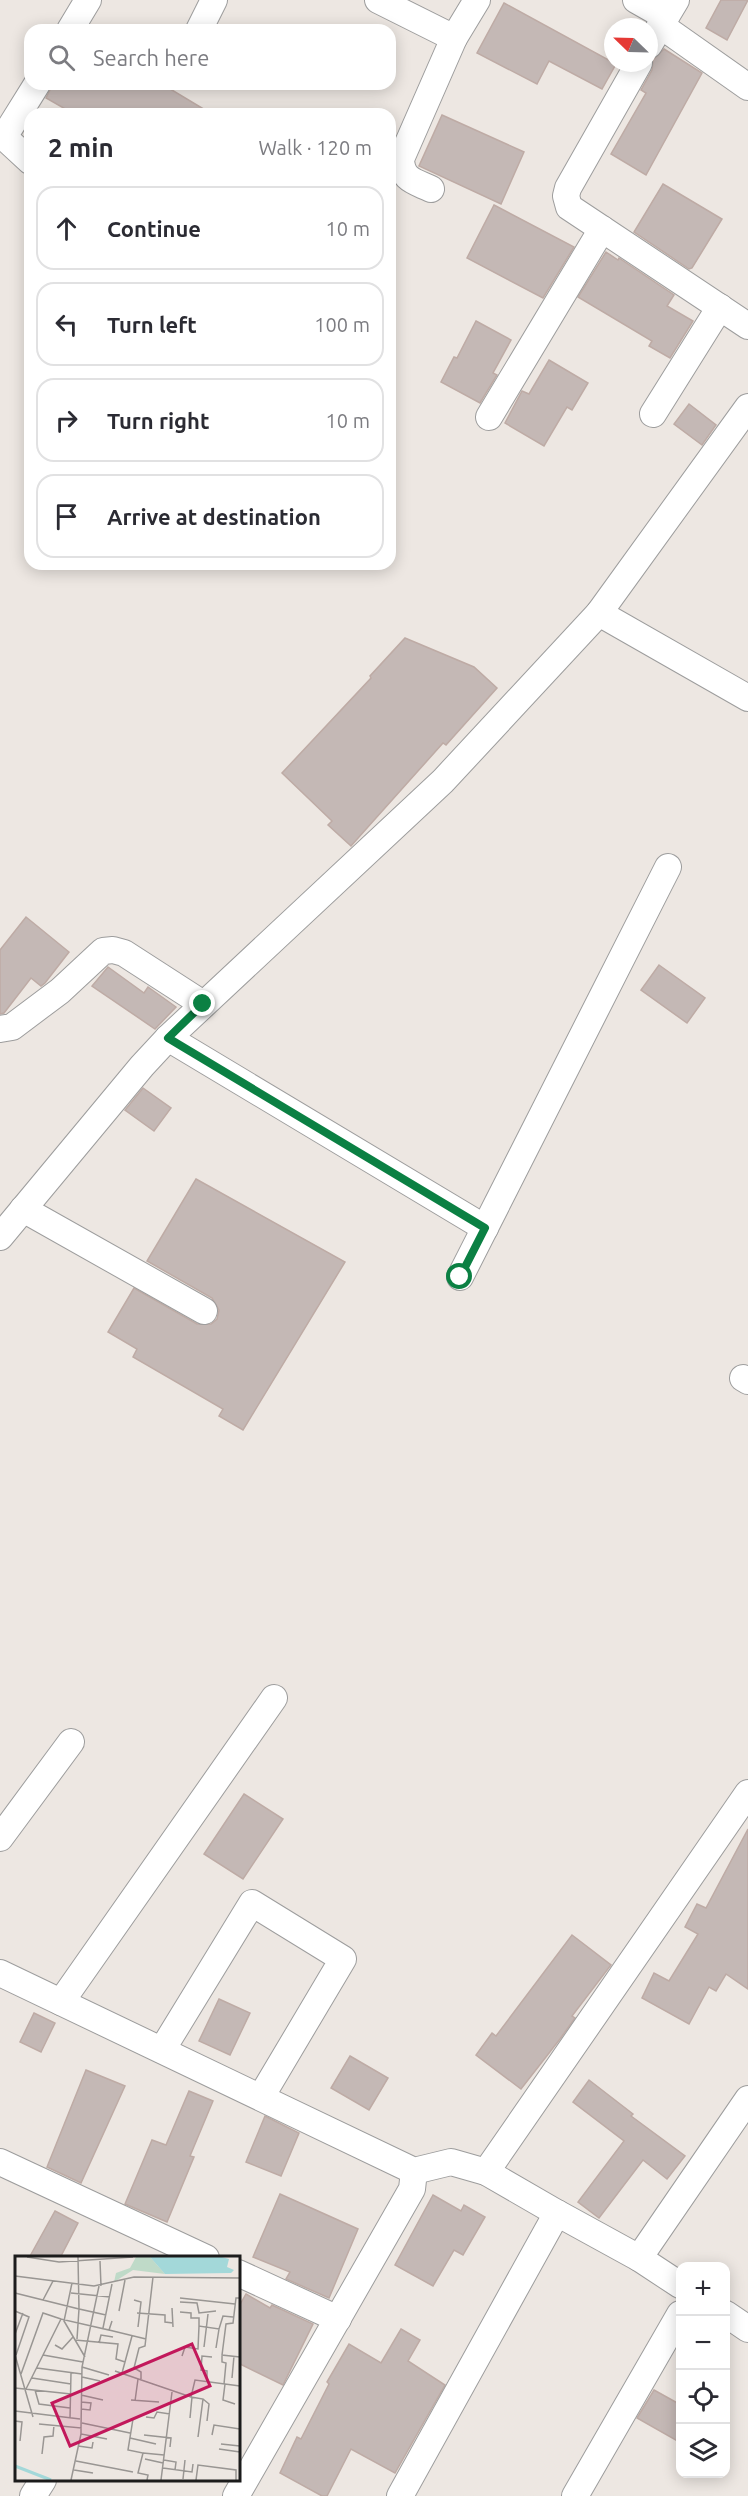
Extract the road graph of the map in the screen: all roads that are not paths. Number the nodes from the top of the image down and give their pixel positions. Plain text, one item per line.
1 (88, 0) edge
2 (214, 0) edge
3 (378, 0) edge
4 (477, 0) edge
5 (636, 0) edge
6 (663, 22) edge
7 (74, 24) edge
8 (202, 24) edge
9 (454, 38) junction
10 (634, 72) edge
11 (748, 87) edge
12 (33, 90) edge
13 (2, 139) edge
14 (24, 156) edge
15 (431, 189) dead end
16 (602, 229) junction
17 (720, 307) junction
18 (748, 326) edge
19 (748, 407) edge
20 (653, 414) dead end
21 (489, 417) dead end
22 (599, 613) junction
23 (748, 698) edge
24 (668, 867) dead end
25 (203, 1004) junction
26 (0, 1029) edge
27 (168, 1038) junction
28 (23, 1209) junction
29 (485, 1228) junction
30 (0, 1237) edge
31 (460, 1277) dead end
32 (204, 1311) dead end
33 (274, 1698) dead end
34 (71, 1742) dead end
35 (748, 1793) edge
36 (0, 1838) edge
37 (0, 1973) edge
38 (61, 2002) junction
39 (162, 2050) junction
40 (261, 2097) junction
41 (748, 2099) edge
42 (0, 2162) edge
43 (414, 2171) junction
44 (486, 2172) junction
45 (557, 2213) junction
46 (177, 2252) edge
47 (196, 2256) edge
48 (639, 2258) junction
49 (240, 2274) edge
50 (676, 2282) edge
51 (680, 2316) edge
52 (729, 2316) edge
53 (338, 2319) junction
54 (748, 2329) edge
55 (42, 2481) edge
56 (33, 2496) edge
57 (236, 2496) edge
58 (400, 2496) edge
59 (575, 2496) edge

1 - 7 street
2 - 8 street
3 - 9 street
4 - 9 street
5 - 6 street
6 - 11 street
9 - 15 street
10 - 16 street
12 - 13 street
13 - 14 street
16 - 17 street
16 - 21 street
17 - 18 street
17 - 20 street
19 - 22 street
22 - 23 street
22 - 25 street
24 - 29 street
25 - 26 street
25 - 27 street
27 - 28 street
27 - 29 street
28 - 30 street
28 - 32 street
29 - 31 street
33 - 38 street
34 - 36 street
35 - 44 street
37 - 38 street
38 - 39 street
39 - 40 street
39 - 40 street
40 - 43 street
41 - 48 street
42 - 46 street
43 - 44 street
43 - 53 street
44 - 45 street
45 - 48 street
45 - 58 street
46 - 47 street
48 - 50 street
49 - 53 street
51 - 59 street
52 - 54 street
53 - 57 street
55 - 56 street

